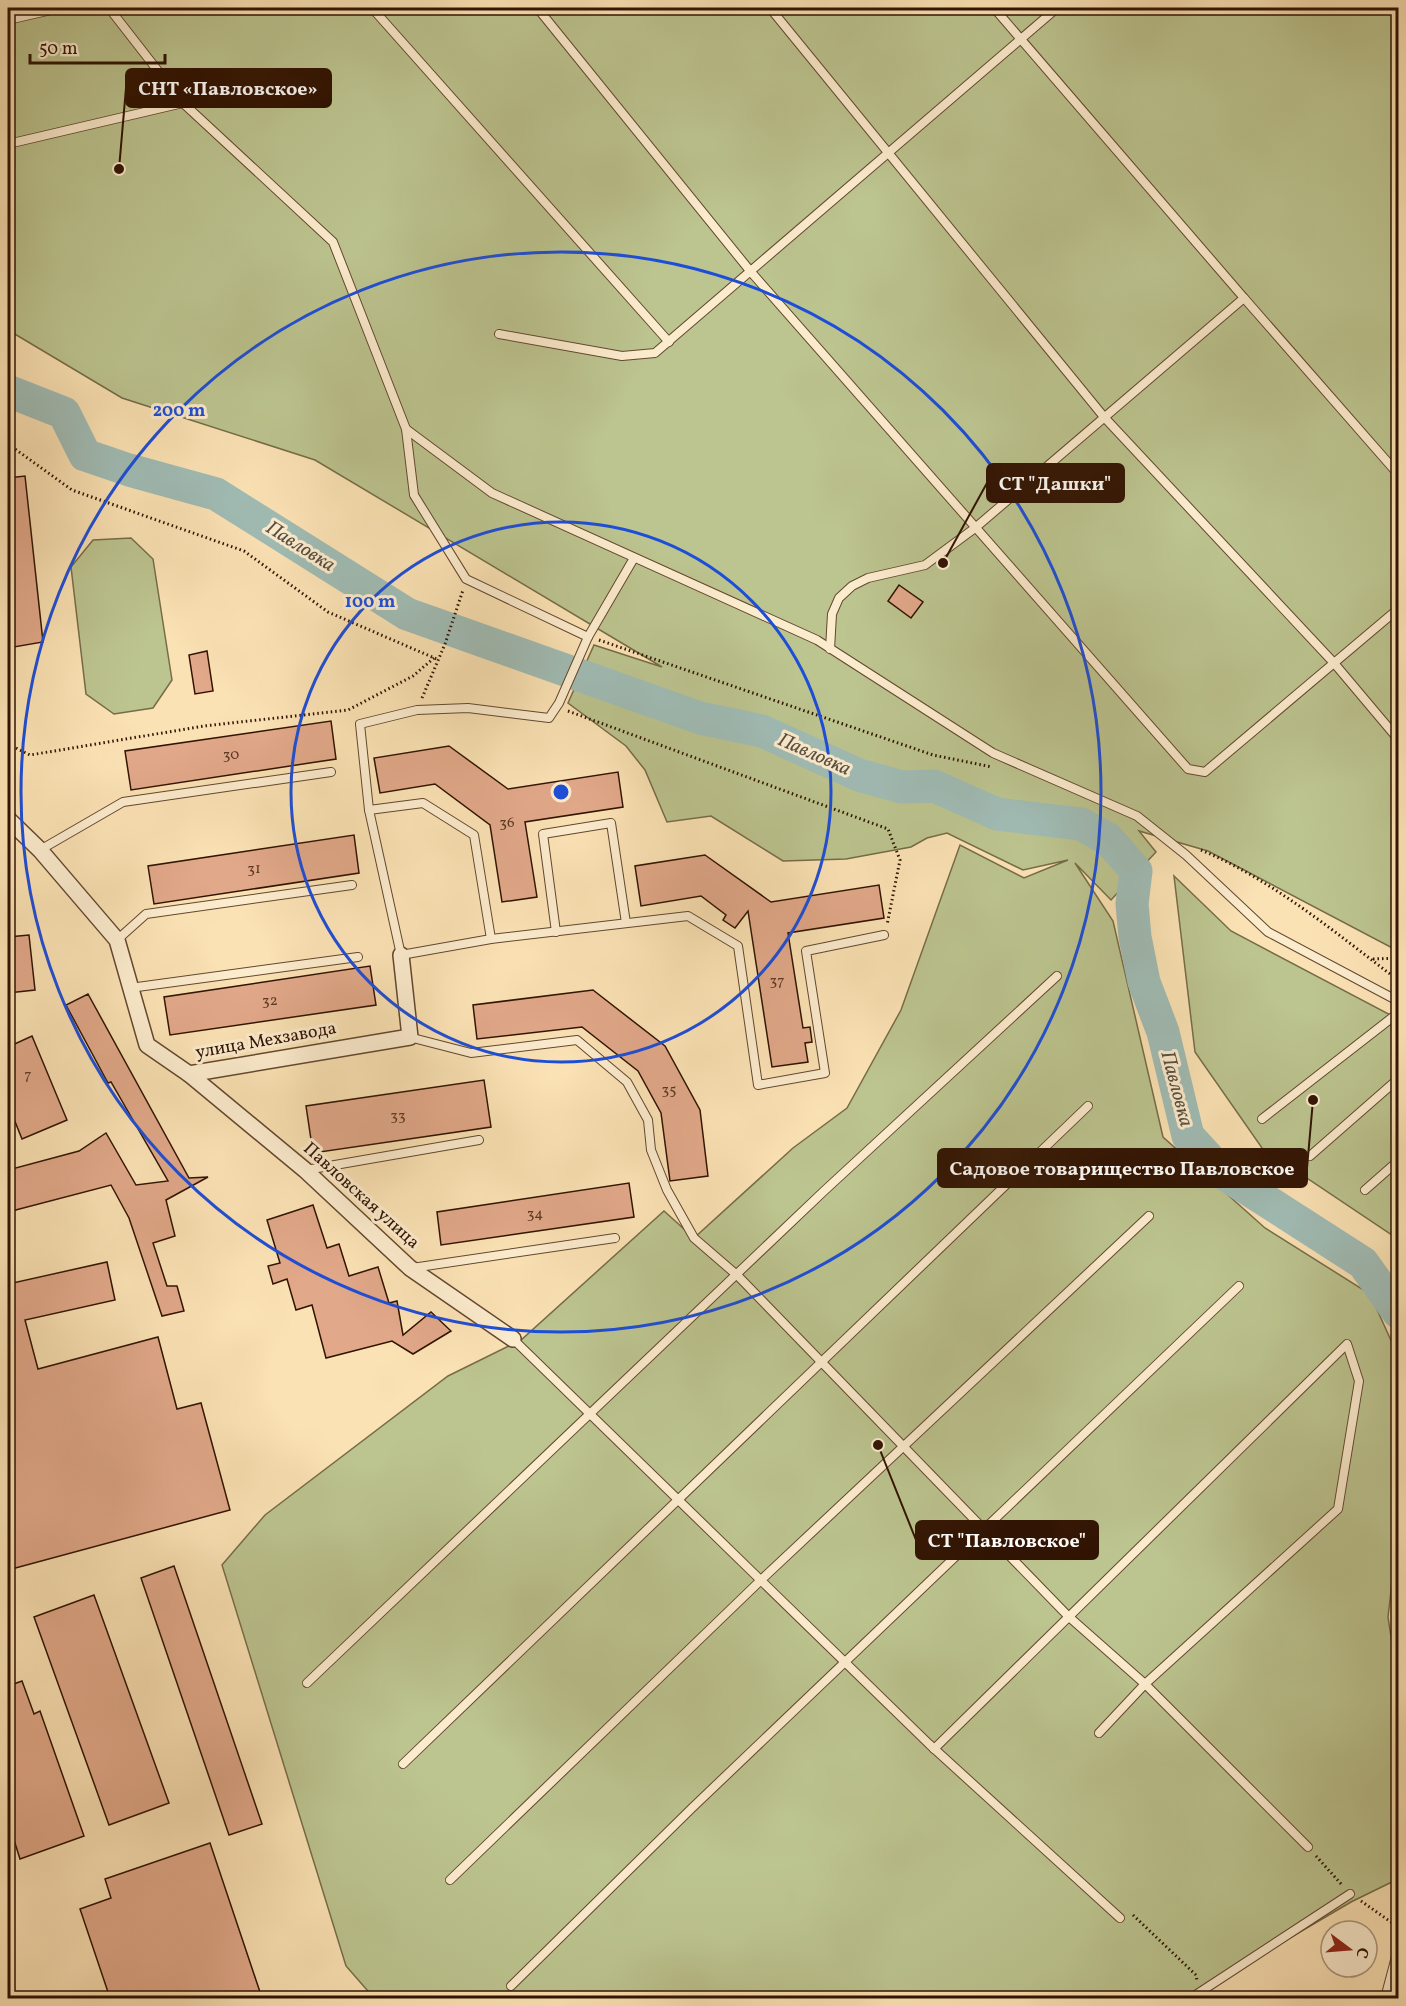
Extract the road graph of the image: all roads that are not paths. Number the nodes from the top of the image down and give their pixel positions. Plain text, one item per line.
1 (60, 8) edge
2 (109, 8) edge
3 (372, 8) edge
4 (770, 8) edge
5 (994, 8) edge
6 (1057, 8) edge
7 (539, 10) dead end
8 (8, 20) edge
9 (1021, 38) junction
10 (183, 104) junction
11 (8, 144) edge
12 (887, 153) junction
13 (751, 272) junction
14 (1244, 298) junction
15 (499, 334) dead end
16 (669, 342) junction
17 (1104, 417) junction
18 (406, 429) junction
19 (1398, 474) edge
20 (975, 528) junction
21 (634, 558) junction
22 (1398, 609) edge
23 (588, 636) junction
24 (830, 649) junction
25 (1334, 663) junction
26 (1398, 739) edge
27 (331, 772) dead end
28 (369, 810) junction
29 (8, 819) edge
30 (40, 850) junction
31 (352, 885) dead end
32 (626, 923) junction
33 (556, 932) junction
34 (884, 935) road end
35 (491, 939) junction
36 (117, 940) junction
37 (401, 955) junction
38 (358, 957) dead end
39 (1057, 976) dead end
40 (130, 988) junction
41 (1398, 1001) edge
42 (1398, 1013) edge
43 (410, 1037) junction
44 (189, 1074) junction
45 (1398, 1079) edge
46 (1088, 1106) dead end
47 (1262, 1119) dead end
48 (479, 1140) dead end
49 (1310, 1156) dead end
50 (1398, 1161) edge
51 (305, 1170) junction
52 (1365, 1190) dead end
53 (1149, 1216) dead end
54 (615, 1238) dead end
55 (411, 1268) junction
56 (738, 1276) junction
57 (1239, 1286) dead end
58 (513, 1339) joint
59 (821, 1361) junction
60 (591, 1415) junction
61 (904, 1445) junction
62 (677, 1498) junction
63 (985, 1528) junction
64 (761, 1580) junction
65 (1068, 1616) junction
66 (844, 1661) junction
67 (308, 1683) dead end
68 (1145, 1684) junction
69 (1099, 1733) dead end
70 (934, 1749) junction
71 (403, 1764) dead end
72 (1308, 1846) dead end
73 (450, 1880) dead end
74 (1350, 1894) dead end
75 (1120, 1918) road end
76 (1398, 1949) edge
77 (511, 1986) dead end
78 (1386, 1996) edge
79 (1191, 1998) edge
80 (1398, 1998) edge

1 - 8 lane
2 - 10 lane
3 - 16 lane
4 - 12 lane
5 - 9 lane
6 - 9 lane
7 - 13 lane
9 - 12 lane
9 - 14 lane
10 - 11 lane
10 - 18 lane
12 - 13 lane
12 - 17 lane
13 - 16 lane
13 - 20 lane
14 - 17 lane
14 - 19 lane
15 - 16 lane
17 - 20 lane
17 - 25 lane
18 - 21 lane
18 - 23 lane
20 - 24 lane
20 - 25 lane
21 - 23 lane
21 - 24 lane
22 - 25 lane
23 - 28 lane
24 - 41 lane
25 - 26 lane
27 - 30 lane
28 - 35 lane
28 - 37 lane
29 - 30 street, улица Мехзавода
30 - 36 street, улица Мехзавода
31 - 36 lane
32 - 33 lane
32 - 33 lane
32 - 34 lane
33 - 35 lane
35 - 37 lane
36 - 40 street, улица Мехзавода
37 - 43 street
38 - 40 lane
39 - 56 lane
40 - 44 street, улица Мехзавода
42 - 47 lane
43 - 44 street, улица Мехзавода
43 - 56 lane
44 - 51 street, Павловская улица
45 - 49 lane
46 - 59 lane
48 - 51 lane
50 - 52 lane
51 - 55 street, Павловская улица
53 - 61 lane
54 - 55 lane
55 - 58 street, Павловская улица
56 - 59 lane
56 - 60 lane
57 - 63 lane
58 - 60 lane
59 - 61 lane
59 - 62 lane
60 - 62 lane
60 - 67 lane
61 - 63 lane
61 - 64 lane
62 - 64 lane
62 - 71 lane
63 - 65 lane
63 - 66 lane
64 - 66 lane
64 - 73 lane
65 - 68 lane
65 - 68 lane
65 - 70 lane
66 - 70 lane
66 - 77 lane
68 - 69 lane
68 - 72 lane
70 - 75 lane
74 - 79 lane
76 - 78 lane
78 - 80 lane

